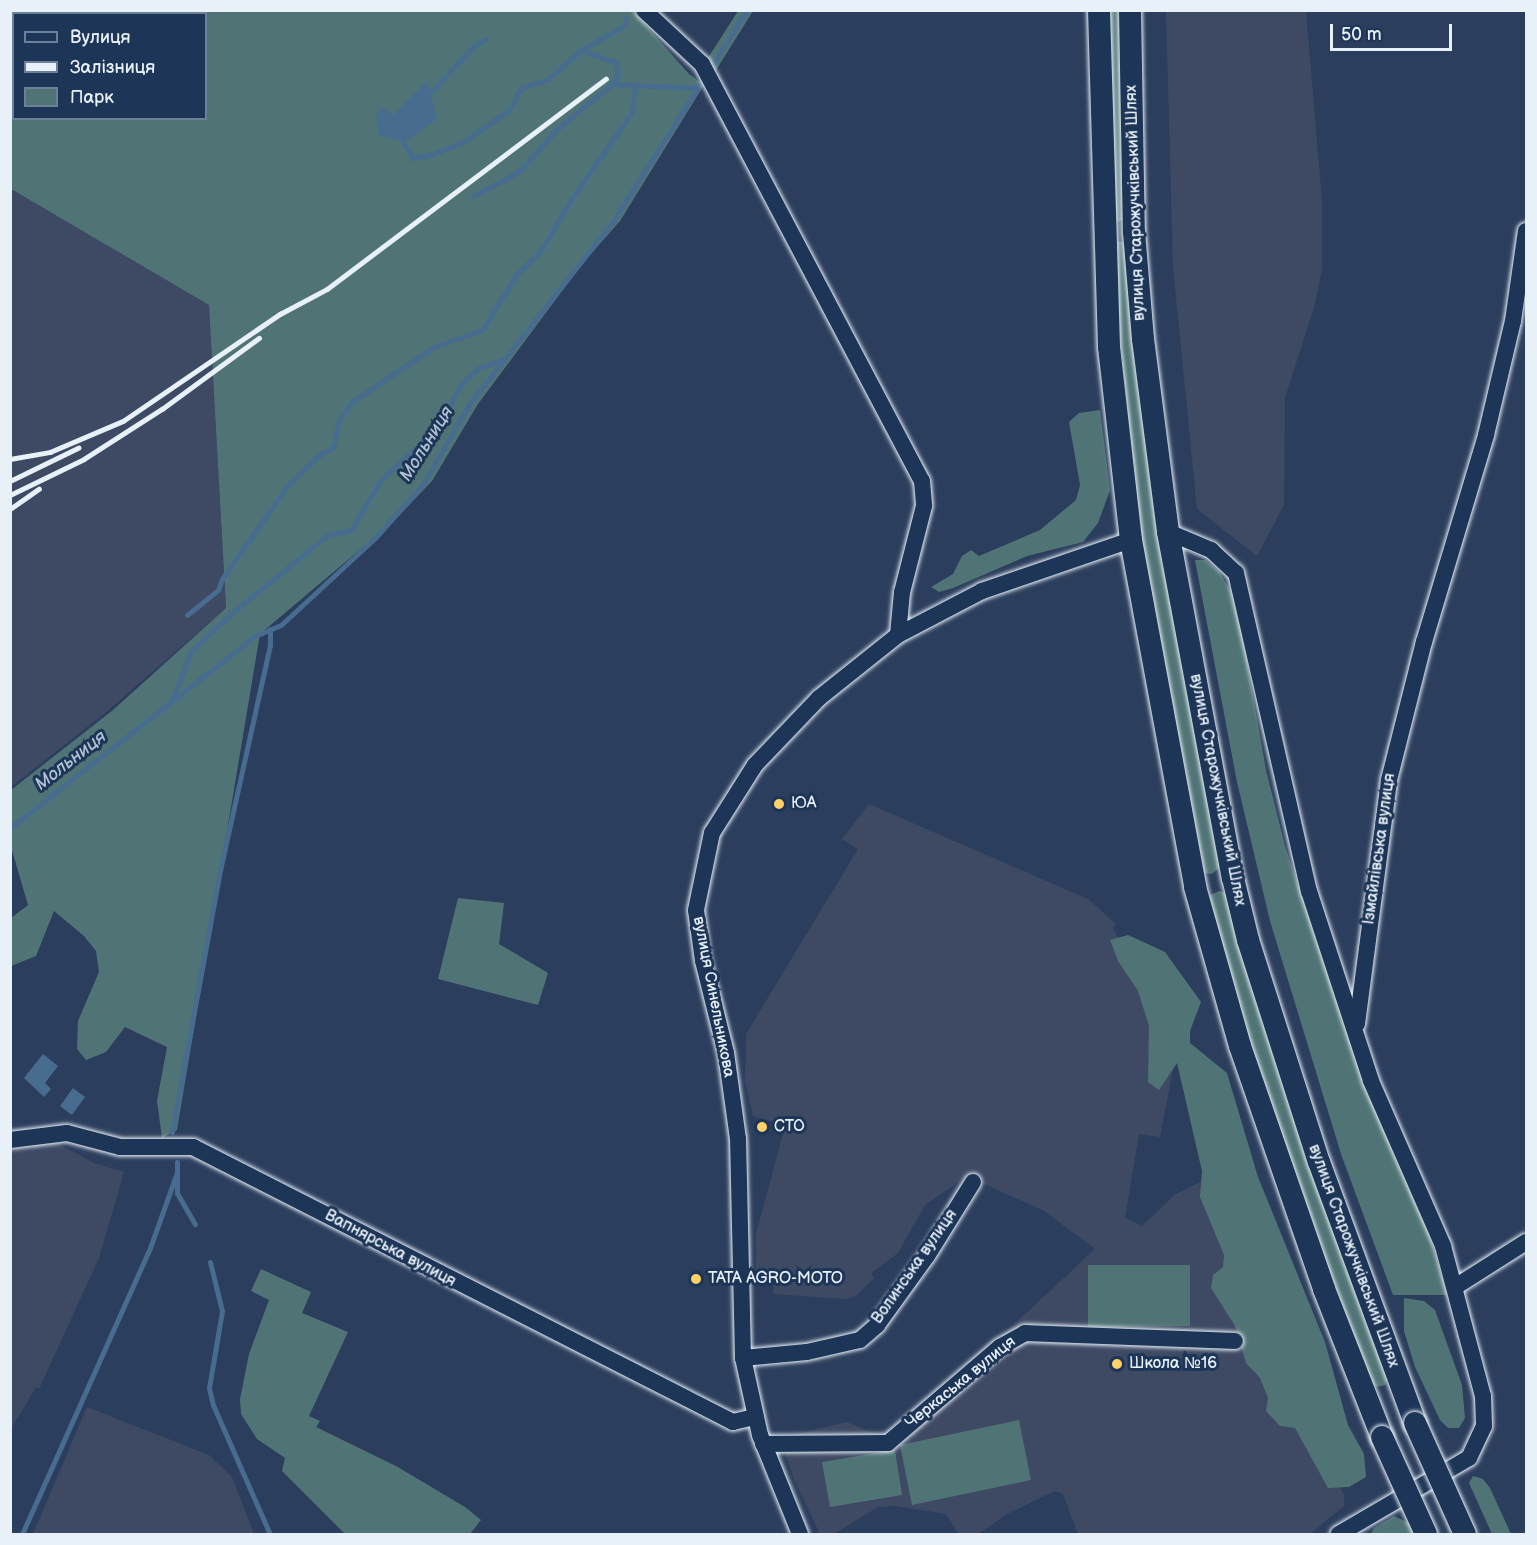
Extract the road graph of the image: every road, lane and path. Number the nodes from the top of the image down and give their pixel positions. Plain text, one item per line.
1 (644, 10) edge
2 (1100, 10) edge
3 (1130, 10) edge
4 (1527, 231) edge
5 (1104, 232) junction
6 (1134, 232) junction
7 (1168, 532) junction
8 (1131, 540) junction
9 (898, 634) junction
10 (1233, 878) junction
11 (1195, 887) junction
12 (1356, 1031) junction
13 (10, 1140) edge
14 (973, 1182) dead end
15 (1527, 1242) edge
16 (1455, 1287) junction
17 (1235, 1341) dead end
18 (743, 1358) junction
19 (1404, 1395) junction
20 (1370, 1408) junction
21 (755, 1417) junction
22 (763, 1443) junction
23 (800, 1534) edge
24 (1340, 1534) edge
25 (1426, 1534) edge
26 (1465, 1534) edge

1 - 9 street
2 - 5 main road, вулиця Старожучківський Шлях
3 - 6 main road, вулиця Старожучківський Шлях
4 - 12 street, Ізмайлівська вулиця
5 - 6 main road
5 - 8 main road, вулиця Старожучківський Шлях
6 - 7 main road, вулиця Старожучківський Шлях
7 - 10 main road, вулиця Старожучківський Шлях
7 - 12 street
8 - 9 street, вулиця Синельникова
8 - 11 main road, вулиця Старожучківський Шлях
9 - 18 street, вулиця Синельникова
10 - 11 main road
10 - 19 main road, вулиця Старожучківський Шлях
11 - 20 main road, вулиця Старожучківський Шлях
12 - 16 street, Ізмайлівська вулиця
13 - 21 street, Вапнярська вулиця
14 - 18 street, Волинська вулиця
15 - 16 street
16 - 24 street, Ізмайлівська вулиця
17 - 22 street, Черкаська вулиця
18 - 21 street, вулиця Синельникова
19 - 20 main road
19 - 26 main road, вулиця Старожучківський Шлях, bridge
20 - 25 main road, вулиця Старожучківський Шлях, bridge
21 - 22 street, вулиця Синельникова
22 - 23 street, вулиця Синельникова

